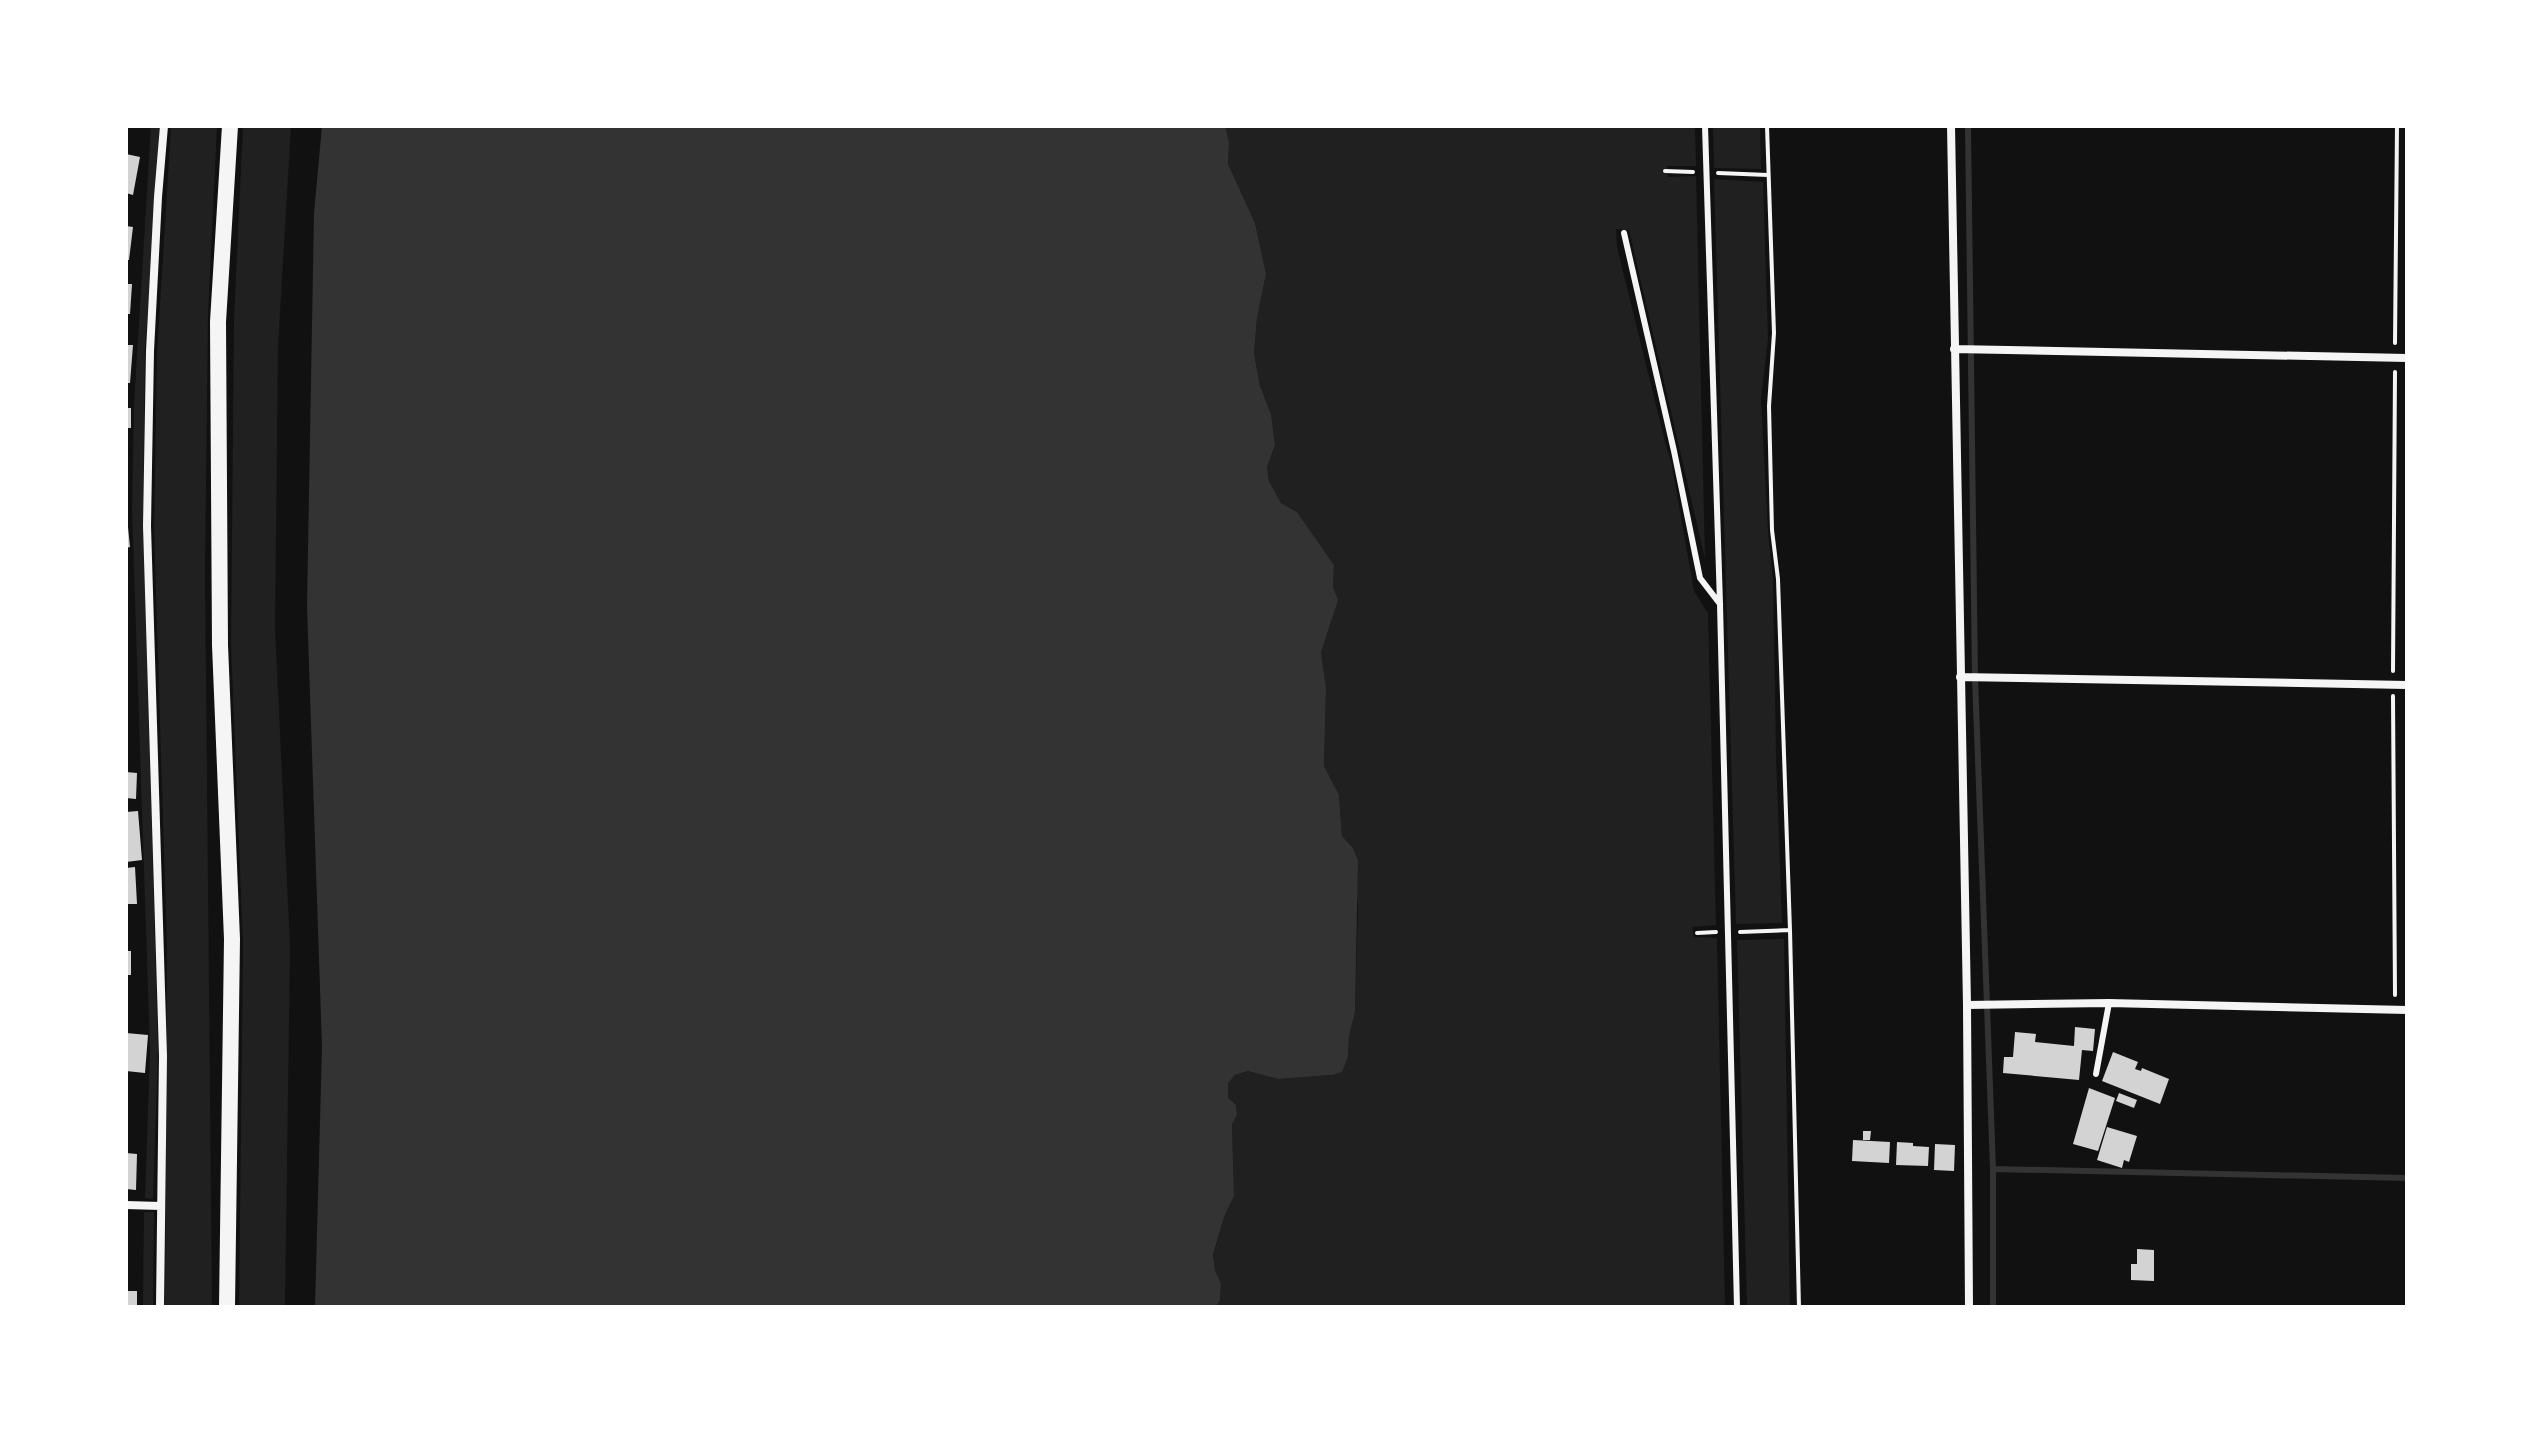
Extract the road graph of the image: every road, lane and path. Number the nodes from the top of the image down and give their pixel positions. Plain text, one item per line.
1 (164, 126) edge
2 (230, 126) edge
3 (1705, 126) edge
4 (1767, 126) edge
5 (1951, 126) edge
6 (2397, 126) edge
7 (1624, 233) dead end
8 (1956, 349) junction
9 (2395, 358) junction
10 (2407, 358) edge
11 (1720, 604) junction
12 (1963, 677) junction
13 (2393, 685) junction
14 (2407, 685) edge
15 (1790, 930) junction
16 (1728, 932) junction
17 (1697, 933) dead end
18 (2109, 1003) junction
19 (1970, 1005) junction
20 (2395, 1010) junction
21 (2407, 1010) edge
22 (2096, 1074) dead end
23 (126, 1205) edge
24 (161, 1206) junction
25 (160, 1307) edge
26 (227, 1307) edge
27 (1737, 1307) edge
28 (1799, 1307) edge
29 (1969, 1307) edge

1 - 24 street
2 - 26 main road
3 - 11 lane
4 - 15 path
5 - 8 street
6 - 9 path
7 - 11 lane
8 - 9 street
8 - 12 street
9 - 10 street
9 - 13 path
11 - 16 lane
12 - 13 street
12 - 19 street
13 - 14 street
13 - 20 path
15 - 16 path
15 - 28 path
16 - 17 path
16 - 27 lane
18 - 19 street
18 - 20 street
18 - 22 lane
19 - 29 street
20 - 21 street
23 - 24 street
24 - 25 street

